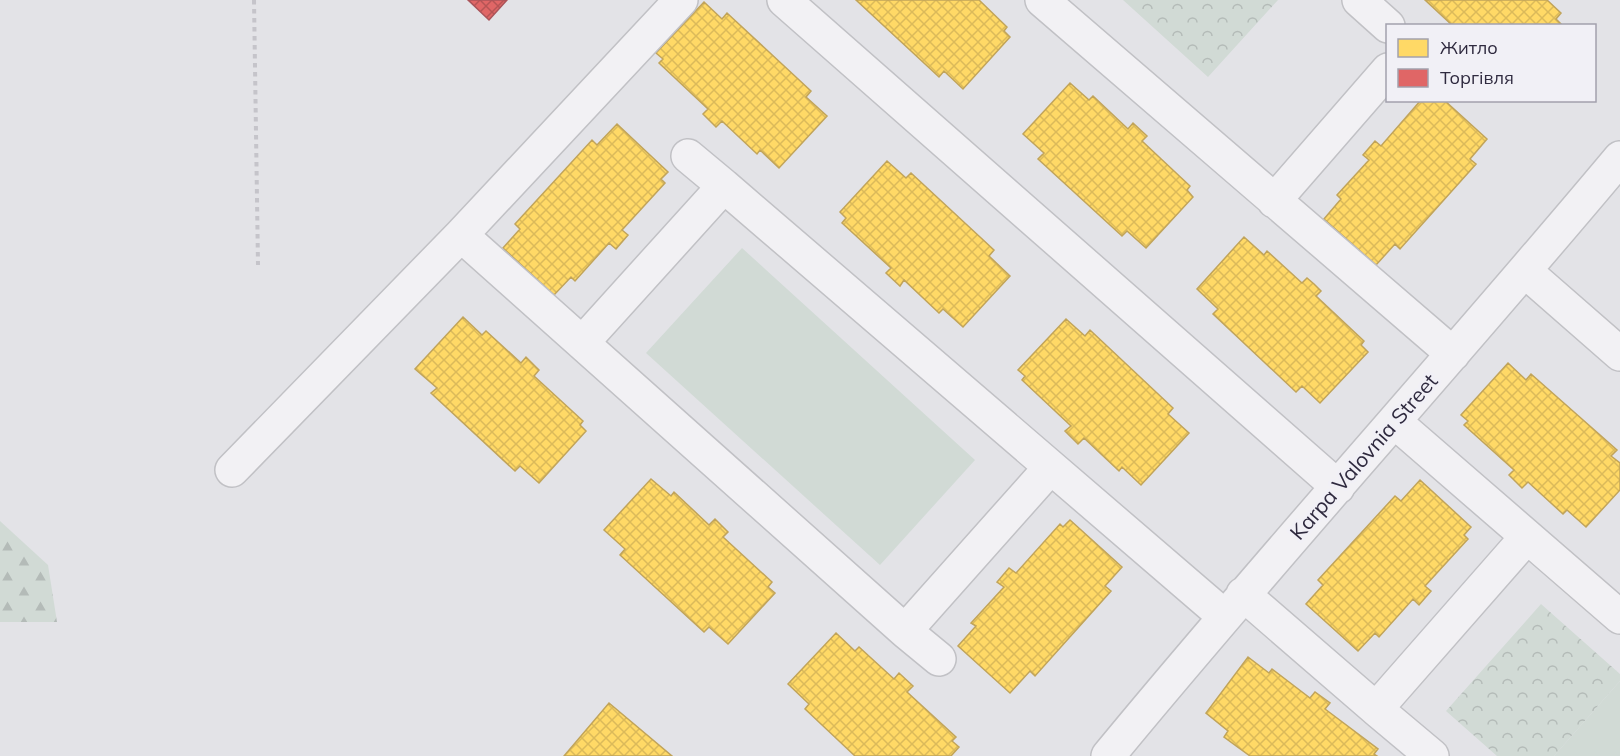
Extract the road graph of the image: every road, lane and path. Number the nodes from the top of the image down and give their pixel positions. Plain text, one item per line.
1 (254, 0) edge
2 (681, 0) edge
3 (784, 0) edge
4 (1042, 0) edge
5 (1359, 0) edge
6 (1386, 24) edge
7 (1386, 72) edge
8 (687, 156) dead end
9 (1620, 158) edge
10 (724, 186) junction
11 (1274, 201) junction
12 (461, 235) junction
13 (258, 265) dead end
14 (1525, 271) junction
15 (582, 344) junction
16 (1453, 354) junction
17 (1620, 354) edge
18 (1395, 422) junction
19 (1050, 468) junction
20 (232, 470) dead end
21 (1338, 487) junction
22 (1526, 538) junction
23 (1233, 605) junction
24 (1620, 617) edge
25 (905, 631) junction
26 (939, 659) dead end
27 (1376, 709) junction
28 (1108, 756) edge
29 (1432, 756) edge

1 - 13 path
2 - 12 street
3 - 21 street
4 - 11 street
5 - 6 street
7 - 11 street
8 - 10 street
9 - 14 street, Karpa Valovnia Street
10 - 15 street
10 - 19 street
11 - 16 street
12 - 15 street
12 - 20 street
14 - 16 street, Karpa Valovnia Street
14 - 17 street
15 - 25 street
16 - 18 street, Karpa Valovnia Street
18 - 21 street, Karpa Valovnia Street
18 - 22 street
19 - 23 street
19 - 25 street
21 - 23 street, Karpa Valovnia Street
22 - 24 street
22 - 27 street
23 - 27 street
23 - 28 street, Karpa Valovnia Street
25 - 26 street
27 - 29 street

